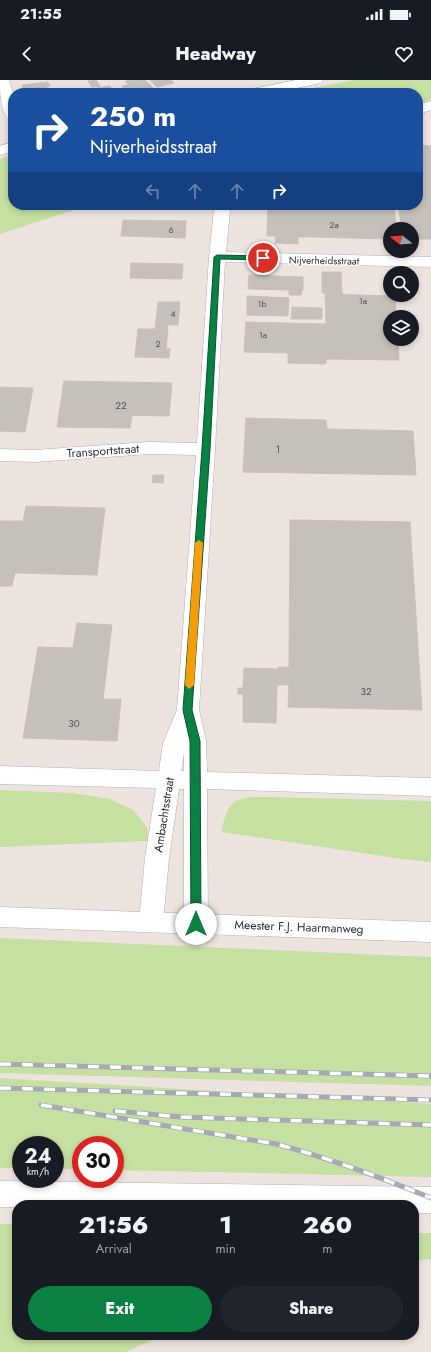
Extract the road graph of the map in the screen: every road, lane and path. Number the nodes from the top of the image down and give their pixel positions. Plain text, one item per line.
1 (2, 80) edge
2 (316, 80) edge
3 (277, 88) edge
4 (8, 100) edge
5 (222, 210) edge
6 (217, 257) junction
7 (431, 262) edge
8 (206, 449) junction
9 (0, 454) edge
10 (188, 710) junction
11 (0, 775) edge
12 (169, 780) junction
13 (195, 781) junction
14 (431, 787) edge
15 (0, 917) edge
16 (151, 922) junction
17 (196, 924) junction
18 (431, 932) edge
19 (0, 1194) edge
20 (431, 1200) edge

1 - 4 street
2 - 3 street
5 - 6 street, Ambachtsstraat
6 - 7 street, Nijverheidsstraat
6 - 8 street, Ambachtsstraat
8 - 9 street, Transportstraat
8 - 10 street, Ambachtsstraat
10 - 12 street, Ambachtsstraat
10 - 13 street, Ambachtsstraat
11 - 12 street
12 - 13 street
12 - 16 street, Ambachtsstraat
13 - 14 street
13 - 17 street, Ambachtsstraat
15 - 16 street, Meester F.J. Haarmanweg
16 - 17 street, Meester F.J. Haarmanweg
17 - 18 street, Meester F.J. Haarmanweg
19 - 20 street

